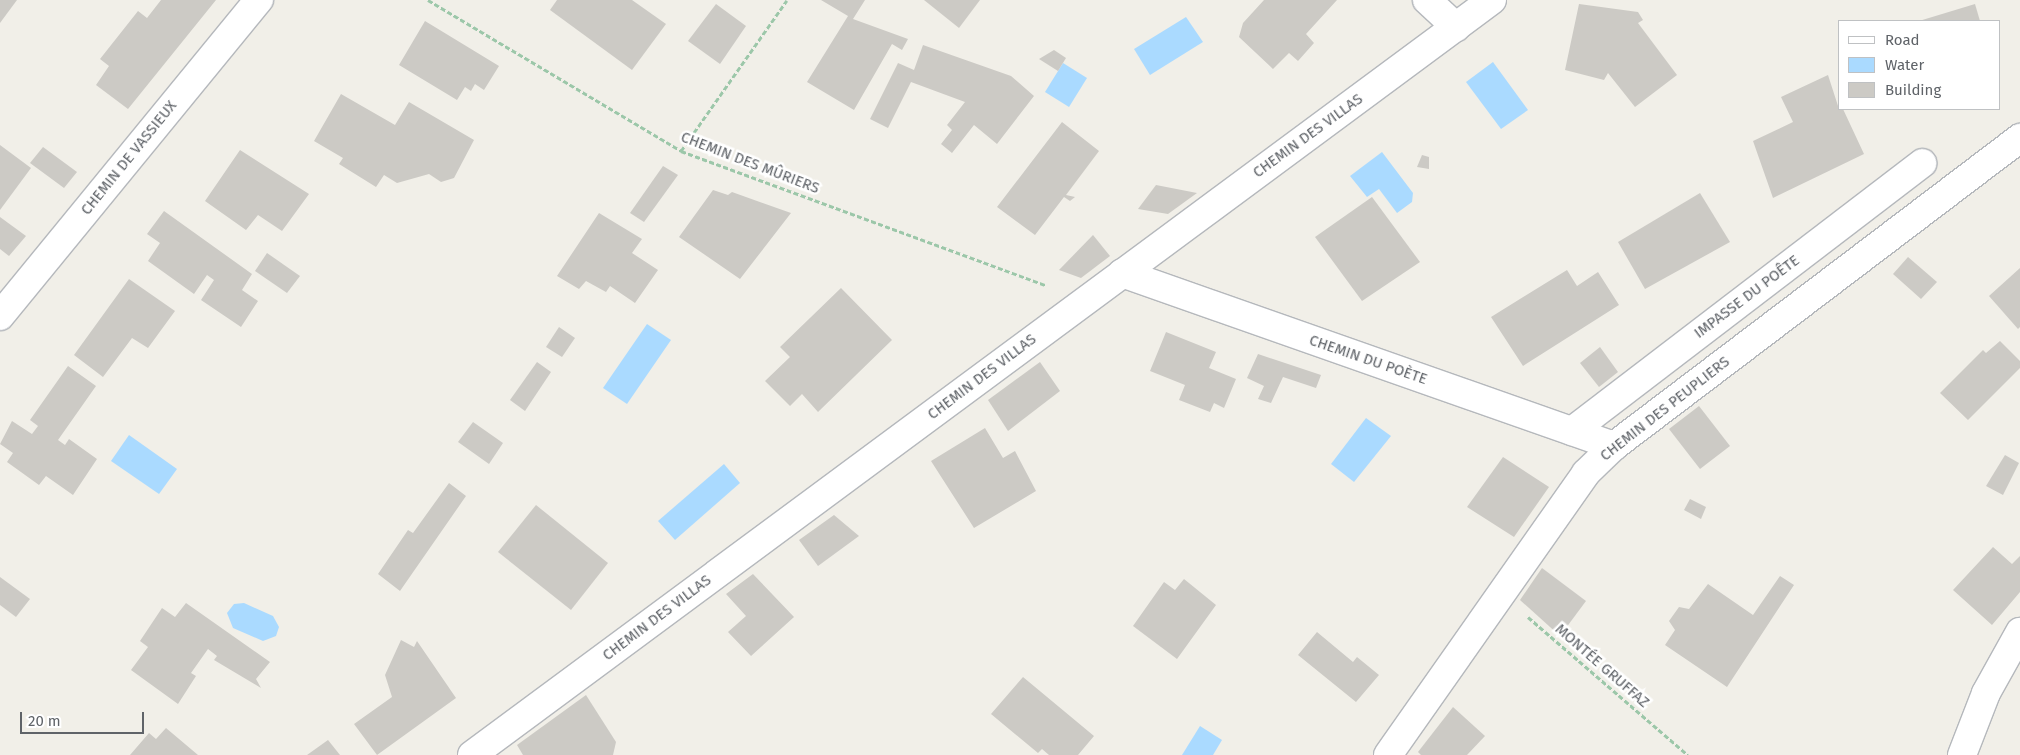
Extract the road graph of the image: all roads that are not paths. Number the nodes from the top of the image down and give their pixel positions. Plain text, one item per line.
1 (259, 0) edge
2 (1427, 0) edge
3 (1492, 0) edge
4 (1456, 27) junction
5 (2020, 138) edge
6 (1922, 163) dead end
7 (1122, 273) junction
8 (0, 316) edge
9 (1572, 431) junction
10 (1614, 446) junction
11 (2020, 632) edge
12 (472, 755) edge
13 (1388, 755) edge
14 (1962, 755) edge

1 - 8 street, CHEMIN DE VASSIEUX
2 - 4 street
3 - 4 street, CHEMIN DES VILLAS
4 - 7 street, CHEMIN DES VILLAS
5 - 10 street, CHEMIN DES PEUPLIERS
6 - 9 street, IMPASSE DU POÊTE
7 - 9 street, CHEMIN DU POÈTE
7 - 12 street, CHEMIN DES VILLAS
9 - 10 street, CHEMIN DU POÈTE
10 - 13 street, CHEMIN DES PEUPLIERS
11 - 14 street

